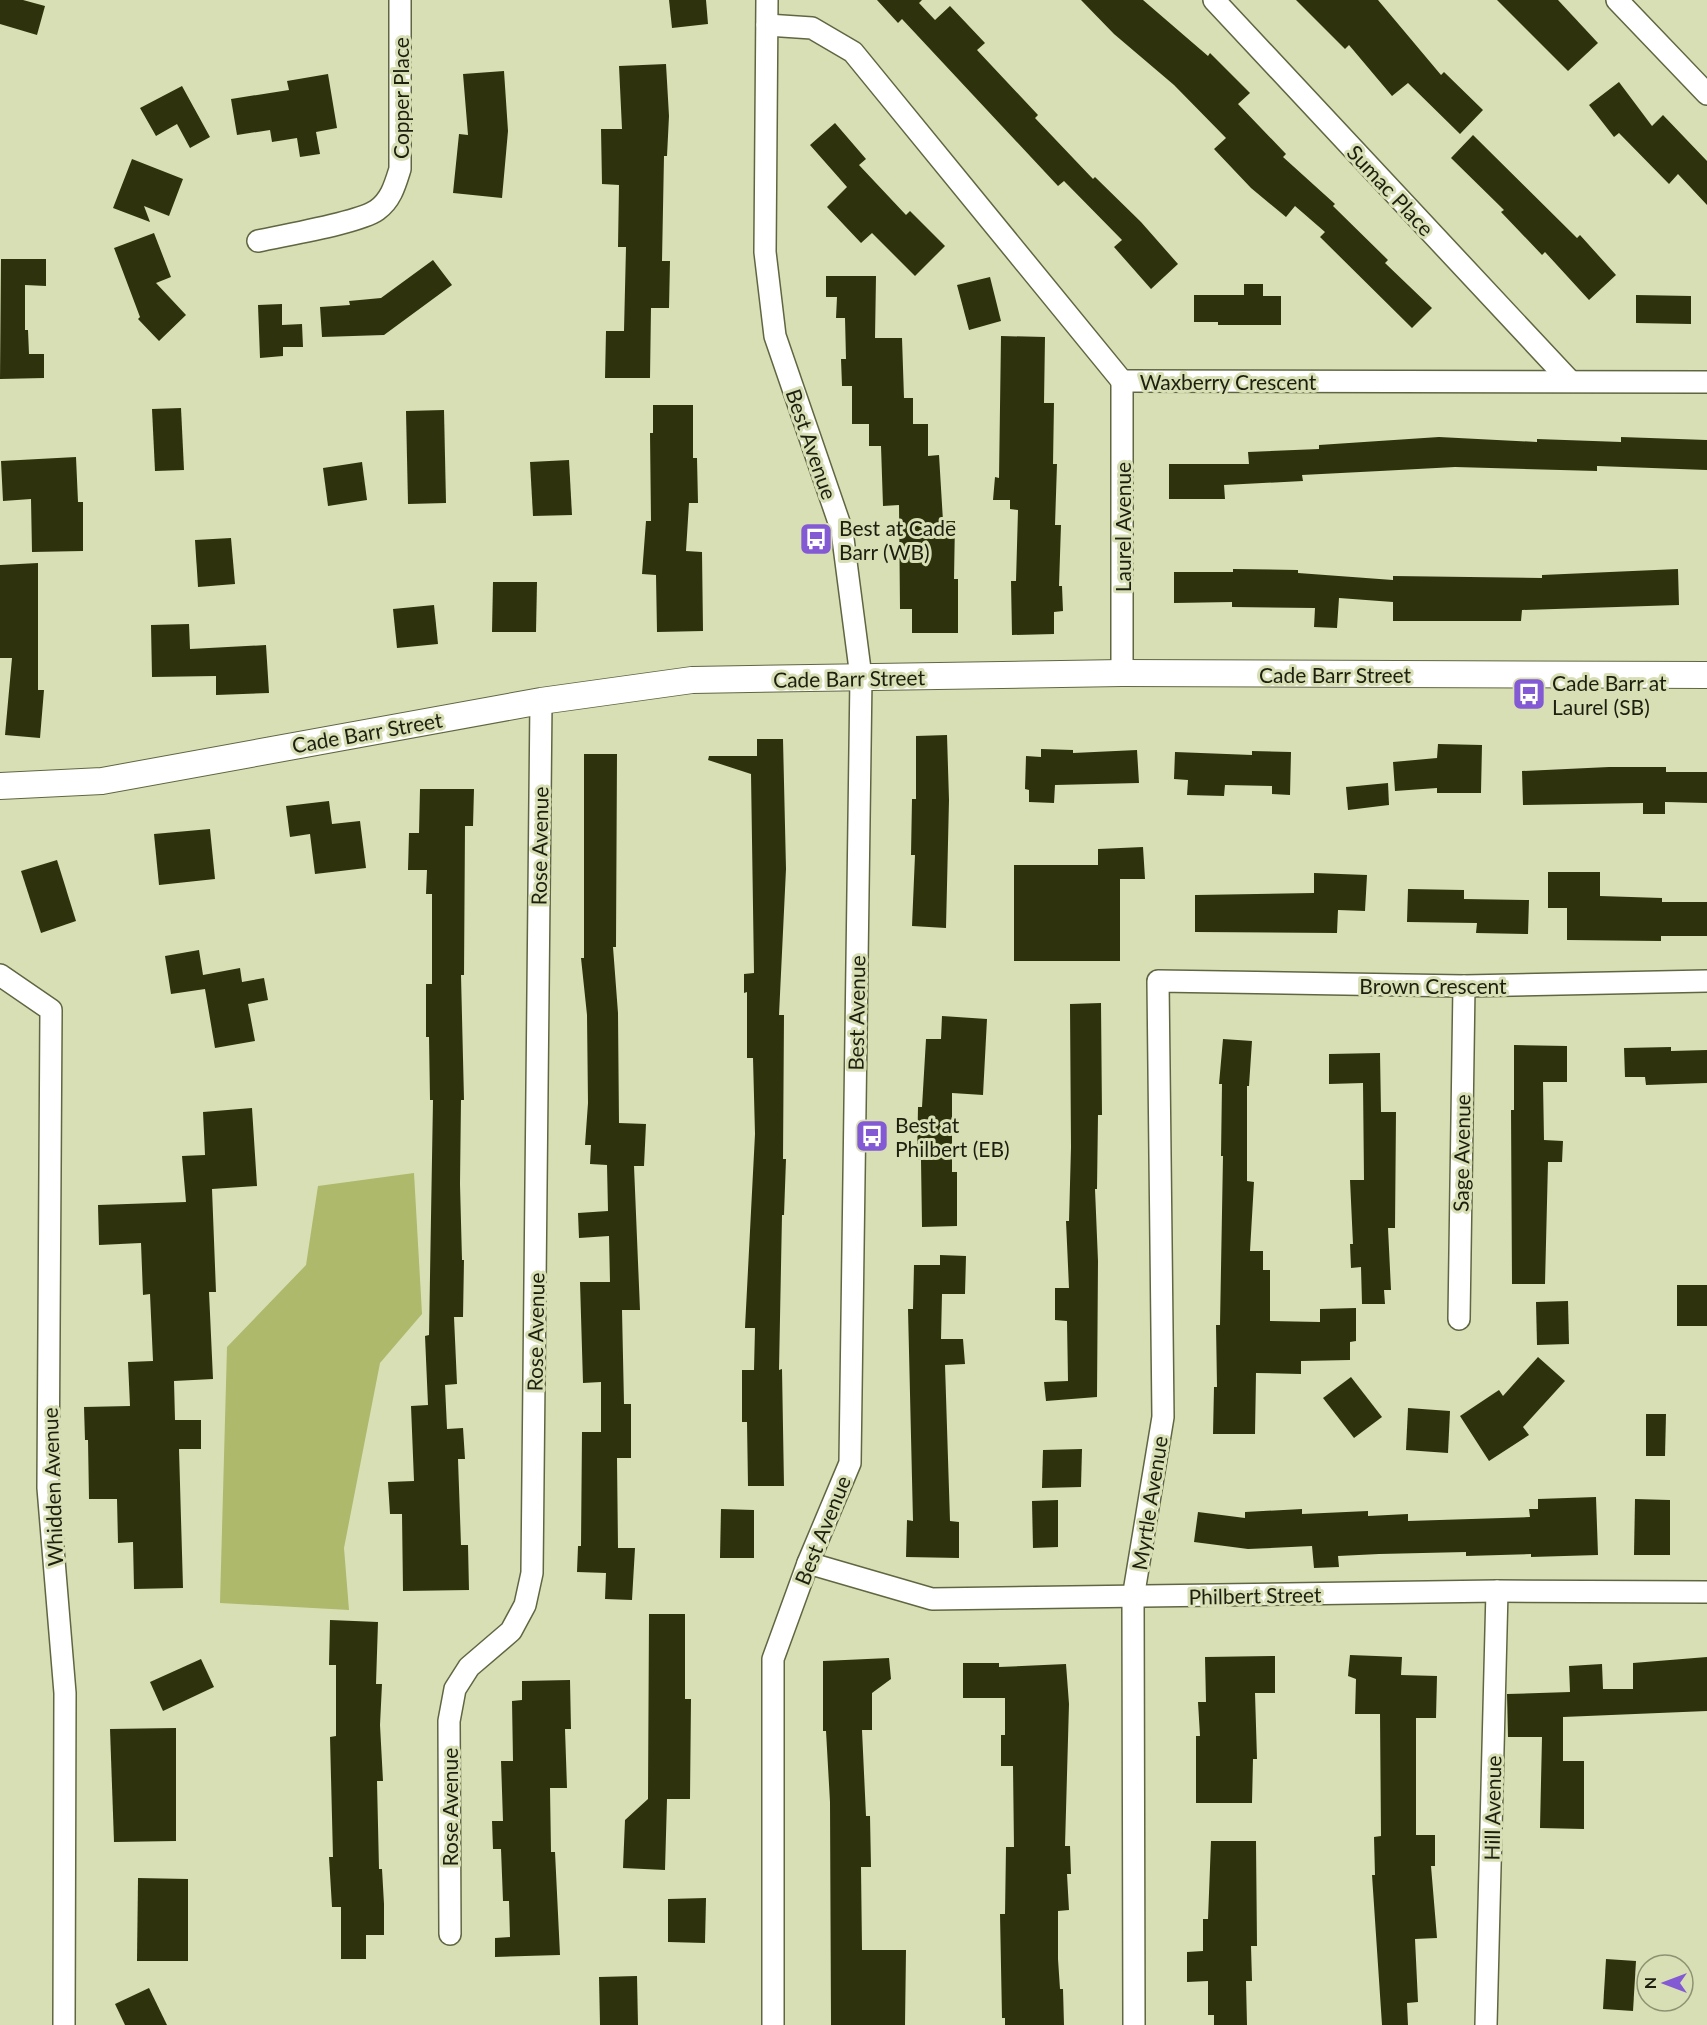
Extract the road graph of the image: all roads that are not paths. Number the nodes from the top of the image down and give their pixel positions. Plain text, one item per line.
1 (400, 0) edge
2 (766, 0) edge
3 (1214, 0) edge
4 (1617, 0) edge
5 (767, 25) junction
6 (1707, 94) edge
7 (258, 241) dead end
8 (1569, 380) junction
9 (1122, 381) junction
10 (1707, 382) edge
11 (1122, 673) junction
12 (1707, 675) edge
13 (861, 678) junction
14 (541, 700) junction
15 (0, 786) edge
16 (0, 975) edge
17 (1158, 981) joint
18 (1707, 981) edge
19 (1464, 986) junction
20 (1459, 1319) dead end
21 (808, 1563) junction
22 (1497, 1591) junction
23 (1707, 1592) edge
24 (1133, 1598) junction
25 (450, 1934) dead end
26 (64, 2025) edge
27 (773, 2025) edge
28 (1134, 2025) edge
29 (1486, 2025) edge

1 - 7 street, Copper Place
2 - 5 street, Best Avenue
3 - 8 street, Sumac Place
4 - 6 street
5 - 9 street, Waxberry Crescent
5 - 13 street, Best Avenue
8 - 9 street, Waxberry Crescent
8 - 10 street, Waxberry Crescent
9 - 11 street, Laurel Avenue
11 - 12 street, Cade Barr Street
11 - 13 street, Cade Barr Street
13 - 14 street, Cade Barr Street
13 - 21 street, Best Avenue
14 - 15 street, Cade Barr Street
14 - 25 street, Rose Avenue
16 - 26 street, Whidden Avenue
17 - 19 street, Brown Crescent
17 - 24 street, Myrtle Avenue
18 - 19 street, Brown Crescent
19 - 20 street, Sage Avenue
21 - 24 street, Philbert Street
21 - 27 street, Best Avenue
22 - 23 street, Philbert Street
22 - 24 street, Philbert Street
22 - 29 street, Hill Avenue
24 - 28 street, Myrtle Avenue

